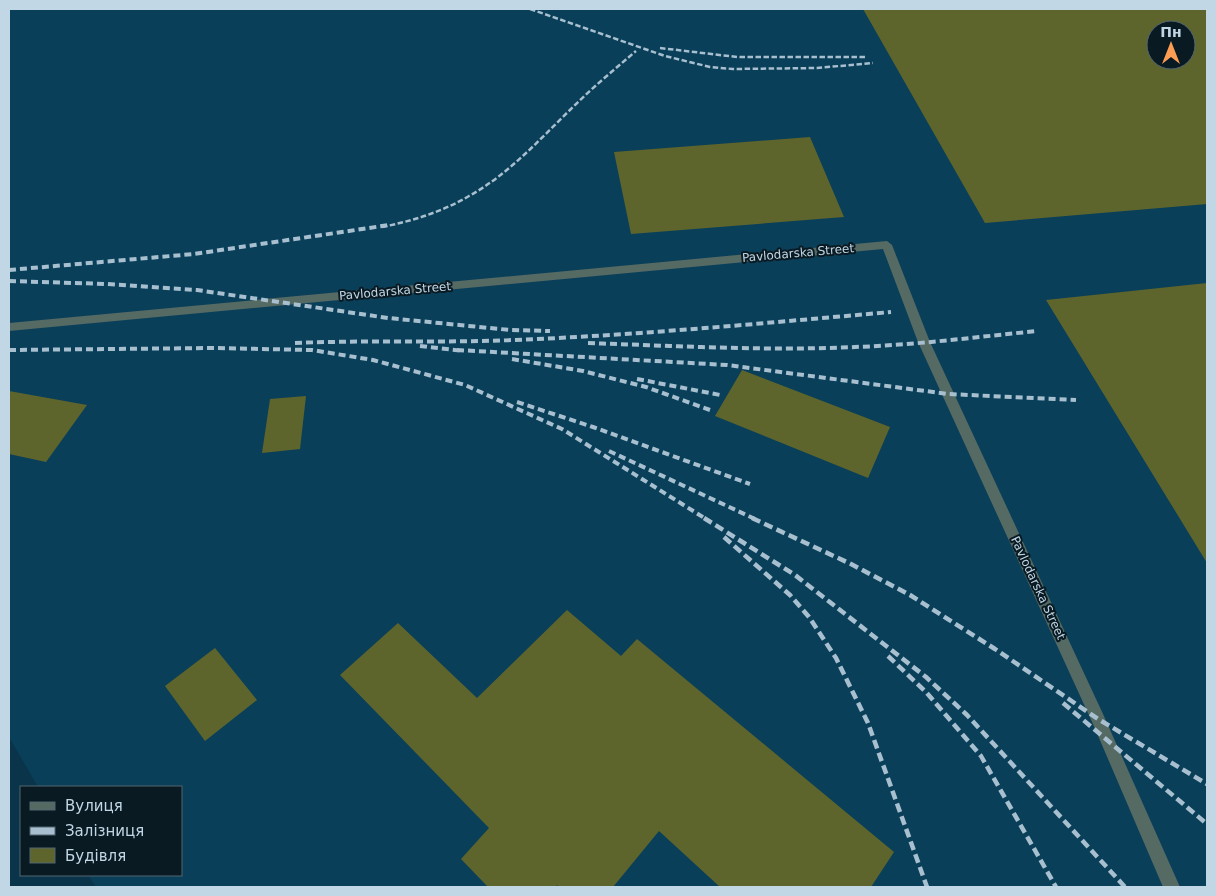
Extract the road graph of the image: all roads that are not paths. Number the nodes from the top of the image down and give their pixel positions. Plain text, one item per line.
1 (9, 327) edge
2 (1172, 887) edge

1 - 2 street, Pavlodarska Street

